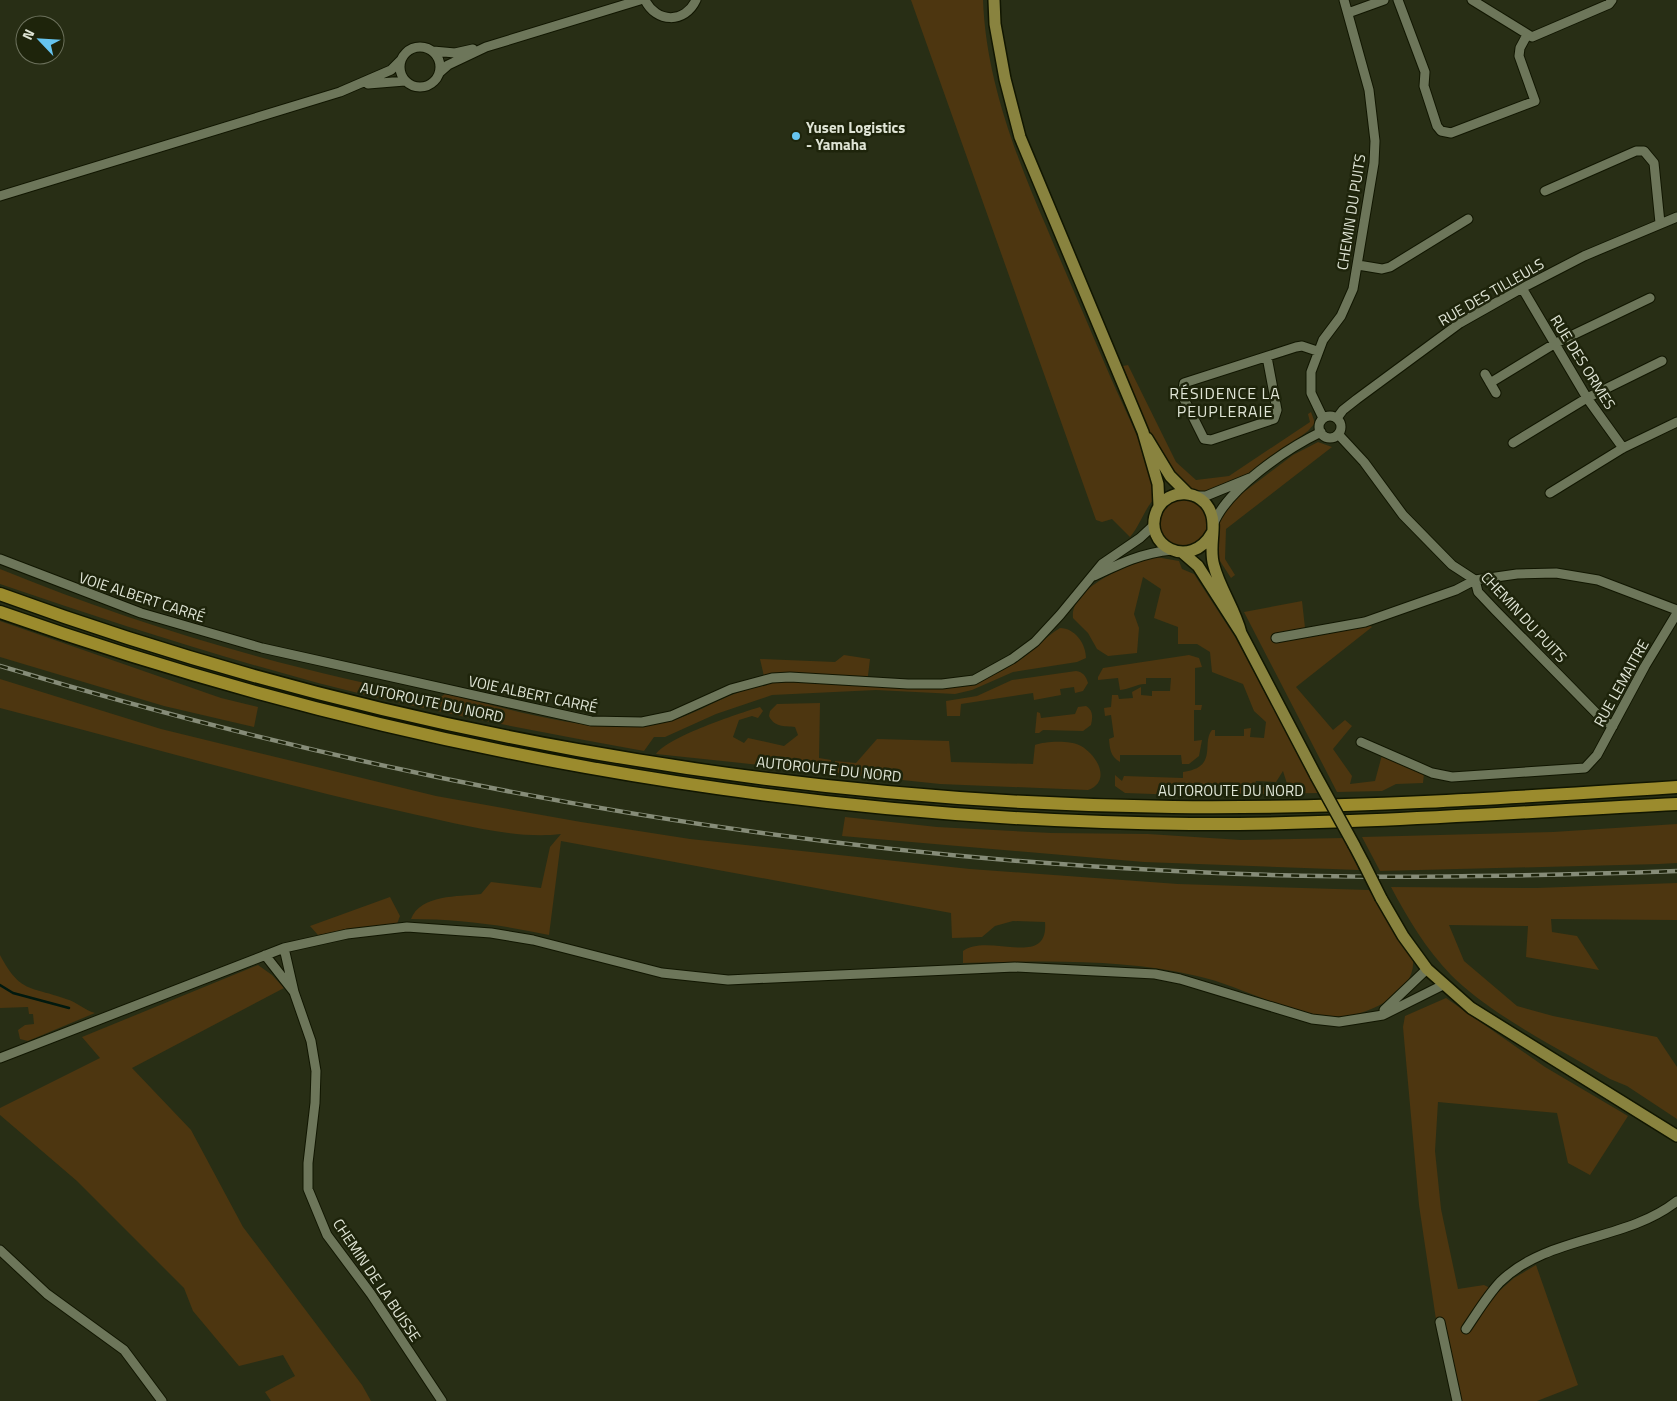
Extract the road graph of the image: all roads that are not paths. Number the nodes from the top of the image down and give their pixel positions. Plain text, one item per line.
1 (640, 0) edge
2 (645, 0) edge
3 (696, 0) edge
4 (994, 0) edge
5 (1344, 0) edge
6 (1384, 0) edge
7 (1398, 0) edge
8 (1472, 0) edge
9 (1612, 0) edge
10 (1348, 13) junction
11 (1527, 35) junction
12 (486, 47) junction
13 (433, 51) junction
14 (401, 60) junction
15 (440, 72) junction
16 (405, 81) junction
17 (362, 84) junction
18 (1546, 191) dead end
19 (0, 196) edge
20 (1677, 217) edge
21 (1468, 219) dead end
22 (1660, 223) junction
23 (1358, 265) junction
24 (1522, 288) junction
25 (1650, 298) dead end
26 (1554, 344) junction
27 (1317, 351) junction
28 (1267, 357) junction
29 (1662, 361) dead end
30 (1485, 374) dead end
31 (1490, 383) junction
32 (1496, 393) dead end
33 (1587, 398) junction
34 (1324, 418) junction
35 (1337, 418) junction
36 (1677, 422) edge
37 (1143, 432) junction
38 (1321, 432) junction
39 (1338, 434) junction
40 (1513, 444) dead end
41 (1624, 448) junction
42 (1250, 478) junction
43 (1550, 493) dead end
44 (1191, 495) junction
45 (1160, 506) junction
46 (1154, 525) junction
47 (1212, 529) junction
48 (1178, 552) junction
49 (0, 559) edge
50 (1092, 577) junction
51 (1474, 580) junction
52 (0, 594) edge
53 (0, 612) edge
54 (1677, 612) edge
55 (1240, 633) junction
56 (1276, 638) dead end
57 (1613, 726) junction
58 (1361, 742) dead end
59 (1677, 781) edge
60 (1677, 787) edge
61 (1491, 798) junction
62 (1677, 806) edge
63 (284, 948) junction
64 (265, 955) junction
65 (1427, 969) junction
66 (1443, 985) junction
67 (294, 992) junction
68 (1376, 1016) junction
69 (0, 1058) edge
70 (1677, 1136) edge
71 (1677, 1201) edge
72 (0, 1250) edge
73 (1440, 1322) dead end
74 (1466, 1329) dead end
75 (162, 1401) edge
76 (442, 1401) edge
77 (1457, 1401) edge

1 - 12 street
2 - 3 street
4 - 37 main road
5 - 10 street, CHEMIN DU PUITS
6 - 10 street
7 - 11 street
8 - 11 street
9 - 11 street
10 - 23 street, CHEMIN DU PUITS
12 - 13 street
12 - 15 street
13 - 14 street
13 - 15 street
14 - 16 street
14 - 17 street
15 - 16 street
16 - 17 street
17 - 19 street
18 - 22 street
20 - 22 street, RUE DES TILLEULS
21 - 23 street
22 - 24 street, RUE DES TILLEULS
23 - 27 street, CHEMIN DU PUITS
24 - 26 street, RUE DES ORMES
24 - 35 street, RUE DES TILLEULS
25 - 26 street
26 - 31 street
26 - 33 street, RUE DES ORMES
27 - 28 street
27 - 34 street, CHEMIN DU PUITS
28 - 28 street
29 - 33 street
30 - 31 street
31 - 32 street
33 - 40 street
33 - 41 street, RUE DES ORMES
34 - 35 street
34 - 38 street
35 - 39 street
36 - 41 street
37 - 44 main road
37 - 45 main road
38 - 39 street
38 - 42 street
39 - 51 street, CHEMIN DU PUITS
41 - 43 street
42 - 44 street
42 - 47 street
44 - 45 main road
44 - 47 main road
45 - 46 main road
46 - 48 main road
46 - 50 street, VOIE ALBERT CARRÉ
47 - 48 main road
47 - 55 main road
48 - 50 street, VOIE ALBERT CARRÉ
48 - 55 main road
49 - 50 street, VOIE ALBERT CARRÉ
51 - 54 street
51 - 56 street
51 - 57 street, CHEMIN DU PUITS
52 - 61 highway, AUTOROUTE DU NORD
53 - 62 highway
54 - 57 street, RUE LEMAITRE
55 - 65 main road, bridge
57 - 58 street, RUE LEMAITRE
59 - 61 highway
60 - 61 highway, AUTOROUTE DU NORD
63 - 64 street
63 - 67 street, CHEMIN DE LA BUISSE
63 - 68 street
64 - 67 street, CHEMIN DE LA BUISSE
64 - 69 street
65 - 66 main road
65 - 68 street
66 - 68 street
66 - 70 main road
67 - 76 street, CHEMIN DE LA BUISSE
71 - 74 street
72 - 75 street
73 - 77 street

